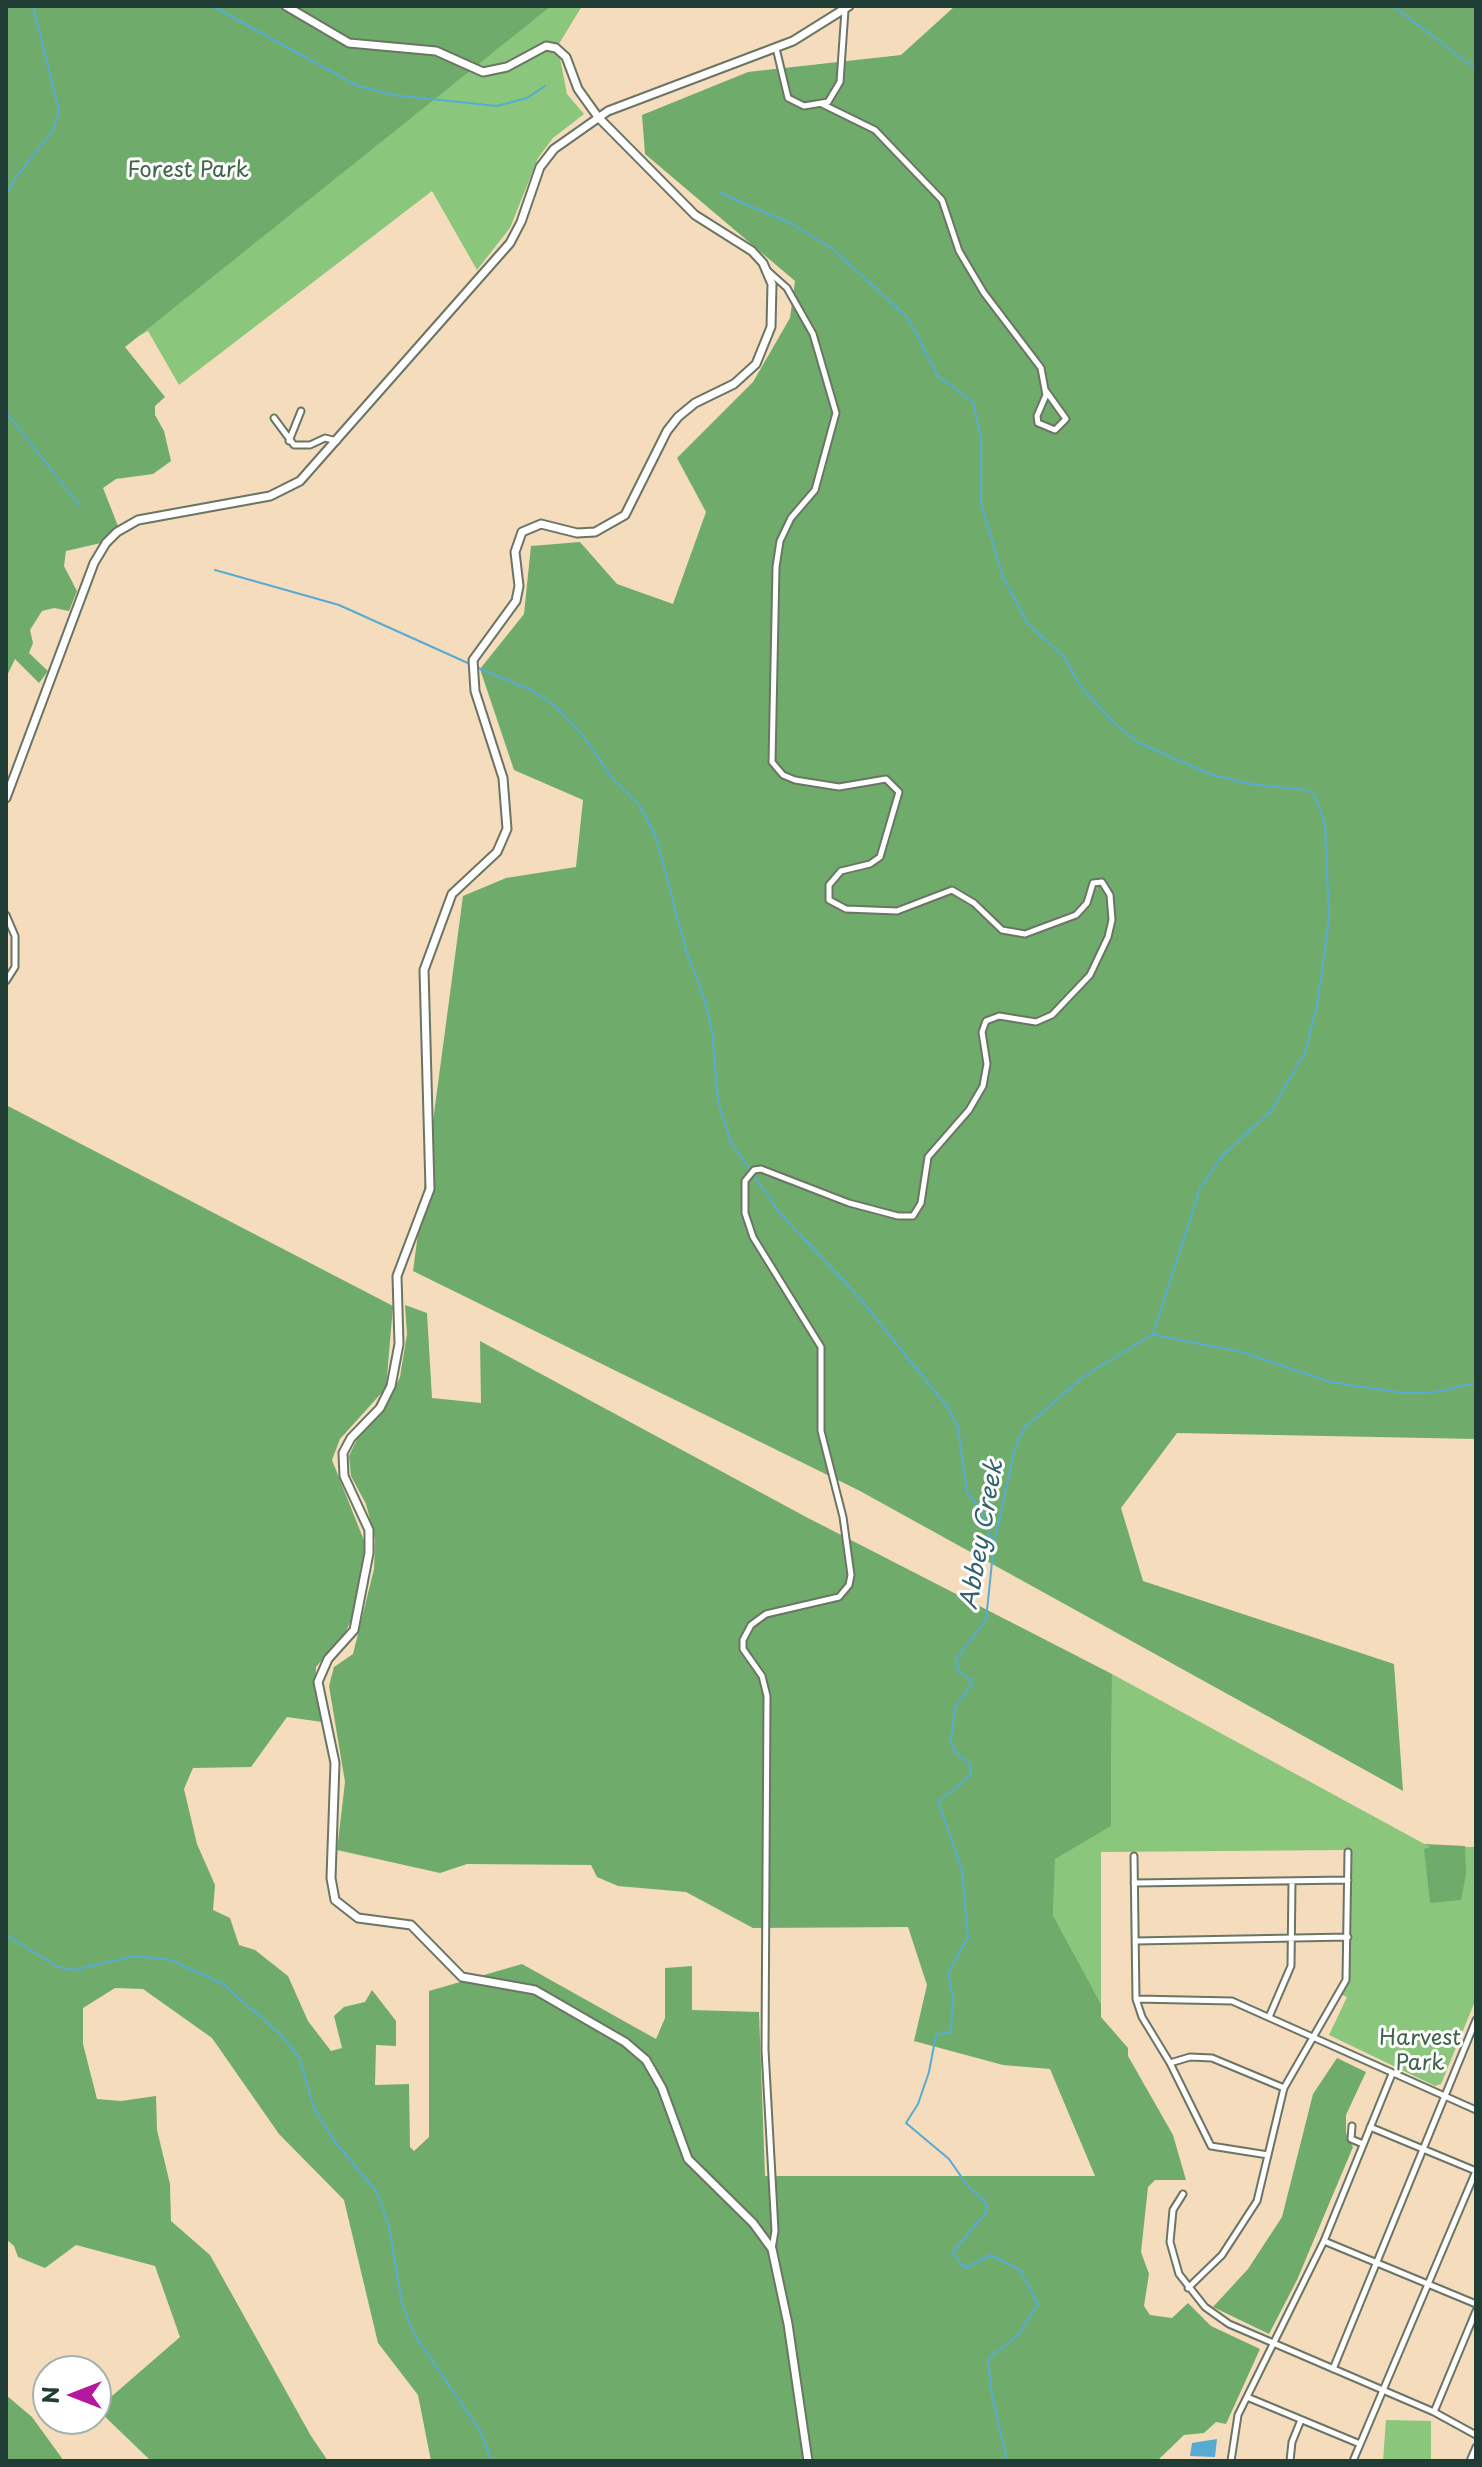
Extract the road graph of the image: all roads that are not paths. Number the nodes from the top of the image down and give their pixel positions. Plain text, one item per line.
1 (286, 6) edge
2 (847, 8) edge
3 (776, 48) junction
4 (822, 104) junction
5 (598, 117) junction
6 (767, 270) junction
7 (1046, 391) junction
8 (301, 411) dead end
9 (274, 418) dead end
10 (289, 441) junction
11 (338, 441) junction
12 (6, 798) edge
13 (6, 915) edge
14 (6, 981) edge
15 (1348, 1852) dead end
16 (1134, 1856) dead end
17 (1348, 1880) junction
18 (1292, 1881) junction
19 (1134, 1883) junction
20 (1348, 1937) junction
21 (1292, 1938) junction
22 (1135, 1941) junction
23 (1136, 1999) junction
24 (1269, 2017) junction
25 (1476, 2020) edge
26 (1315, 2038) junction
27 (1170, 2063) junction
28 (1392, 2074) junction
29 (1284, 2088) junction
30 (1444, 2096) junction
31 (1476, 2110) edge
32 (1352, 2126) dead end
33 (1370, 2126) junction
34 (1363, 2144) junction
35 (1422, 2148) junction
36 (1268, 2155) junction
37 (1476, 2171) edge
38 (1183, 2194) dead end
39 (1324, 2241) junction
40 (772, 2249) junction
41 (1377, 2263) junction
42 (1428, 2284) junction
43 (1188, 2288) junction
44 (1476, 2304) edge
45 (1476, 2311) edge
46 (1274, 2343) junction
47 (1333, 2369) junction
48 (1383, 2390) junction
49 (1247, 2397) junction
50 (1434, 2412) junction
51 (1301, 2420) junction
52 (1476, 2435) edge
53 (1360, 2444) junction
54 (1476, 2447) edge
55 (808, 2461) edge
56 (1231, 2461) edge
57 (1290, 2461) edge
58 (1353, 2461) edge
59 (1470, 2461) edge

1 - 5 main road
2 - 3 main road
2 - 4 street
3 - 4 street
3 - 5 main road
4 - 7 street
5 - 6 main road
5 - 11 main road
6 - 40 main road
6 - 40 street
7 - 7 street
8 - 10 street
9 - 10 street
10 - 11 street
11 - 12 main road
13 - 14 street
15 - 17 street
16 - 19 street
17 - 18 street
17 - 20 street
18 - 19 street
18 - 21 street
19 - 22 street
20 - 21 street
20 - 26 street
21 - 22 street
21 - 24 street
22 - 23 street
23 - 24 street
23 - 27 street
24 - 26 street
25 - 30 street
26 - 28 street
26 - 29 street
27 - 29 street
27 - 36 street
28 - 30 street
28 - 33 street
29 - 36 street
30 - 31 street
30 - 35 street
32 - 34 street
33 - 34 street
33 - 35 street
34 - 39 street
35 - 37 street
35 - 41 street
36 - 43 street
37 - 42 street
38 - 43 street
39 - 41 street
39 - 46 street
40 - 55 main road
41 - 42 street
41 - 47 street
42 - 44 street
42 - 48 street
43 - 46 street
45 - 50 street
46 - 47 street
46 - 49 street
47 - 48 street
48 - 50 street
48 - 53 street
49 - 51 street
49 - 56 street
50 - 52 street
51 - 53 street
51 - 57 street
53 - 58 street
54 - 59 street

